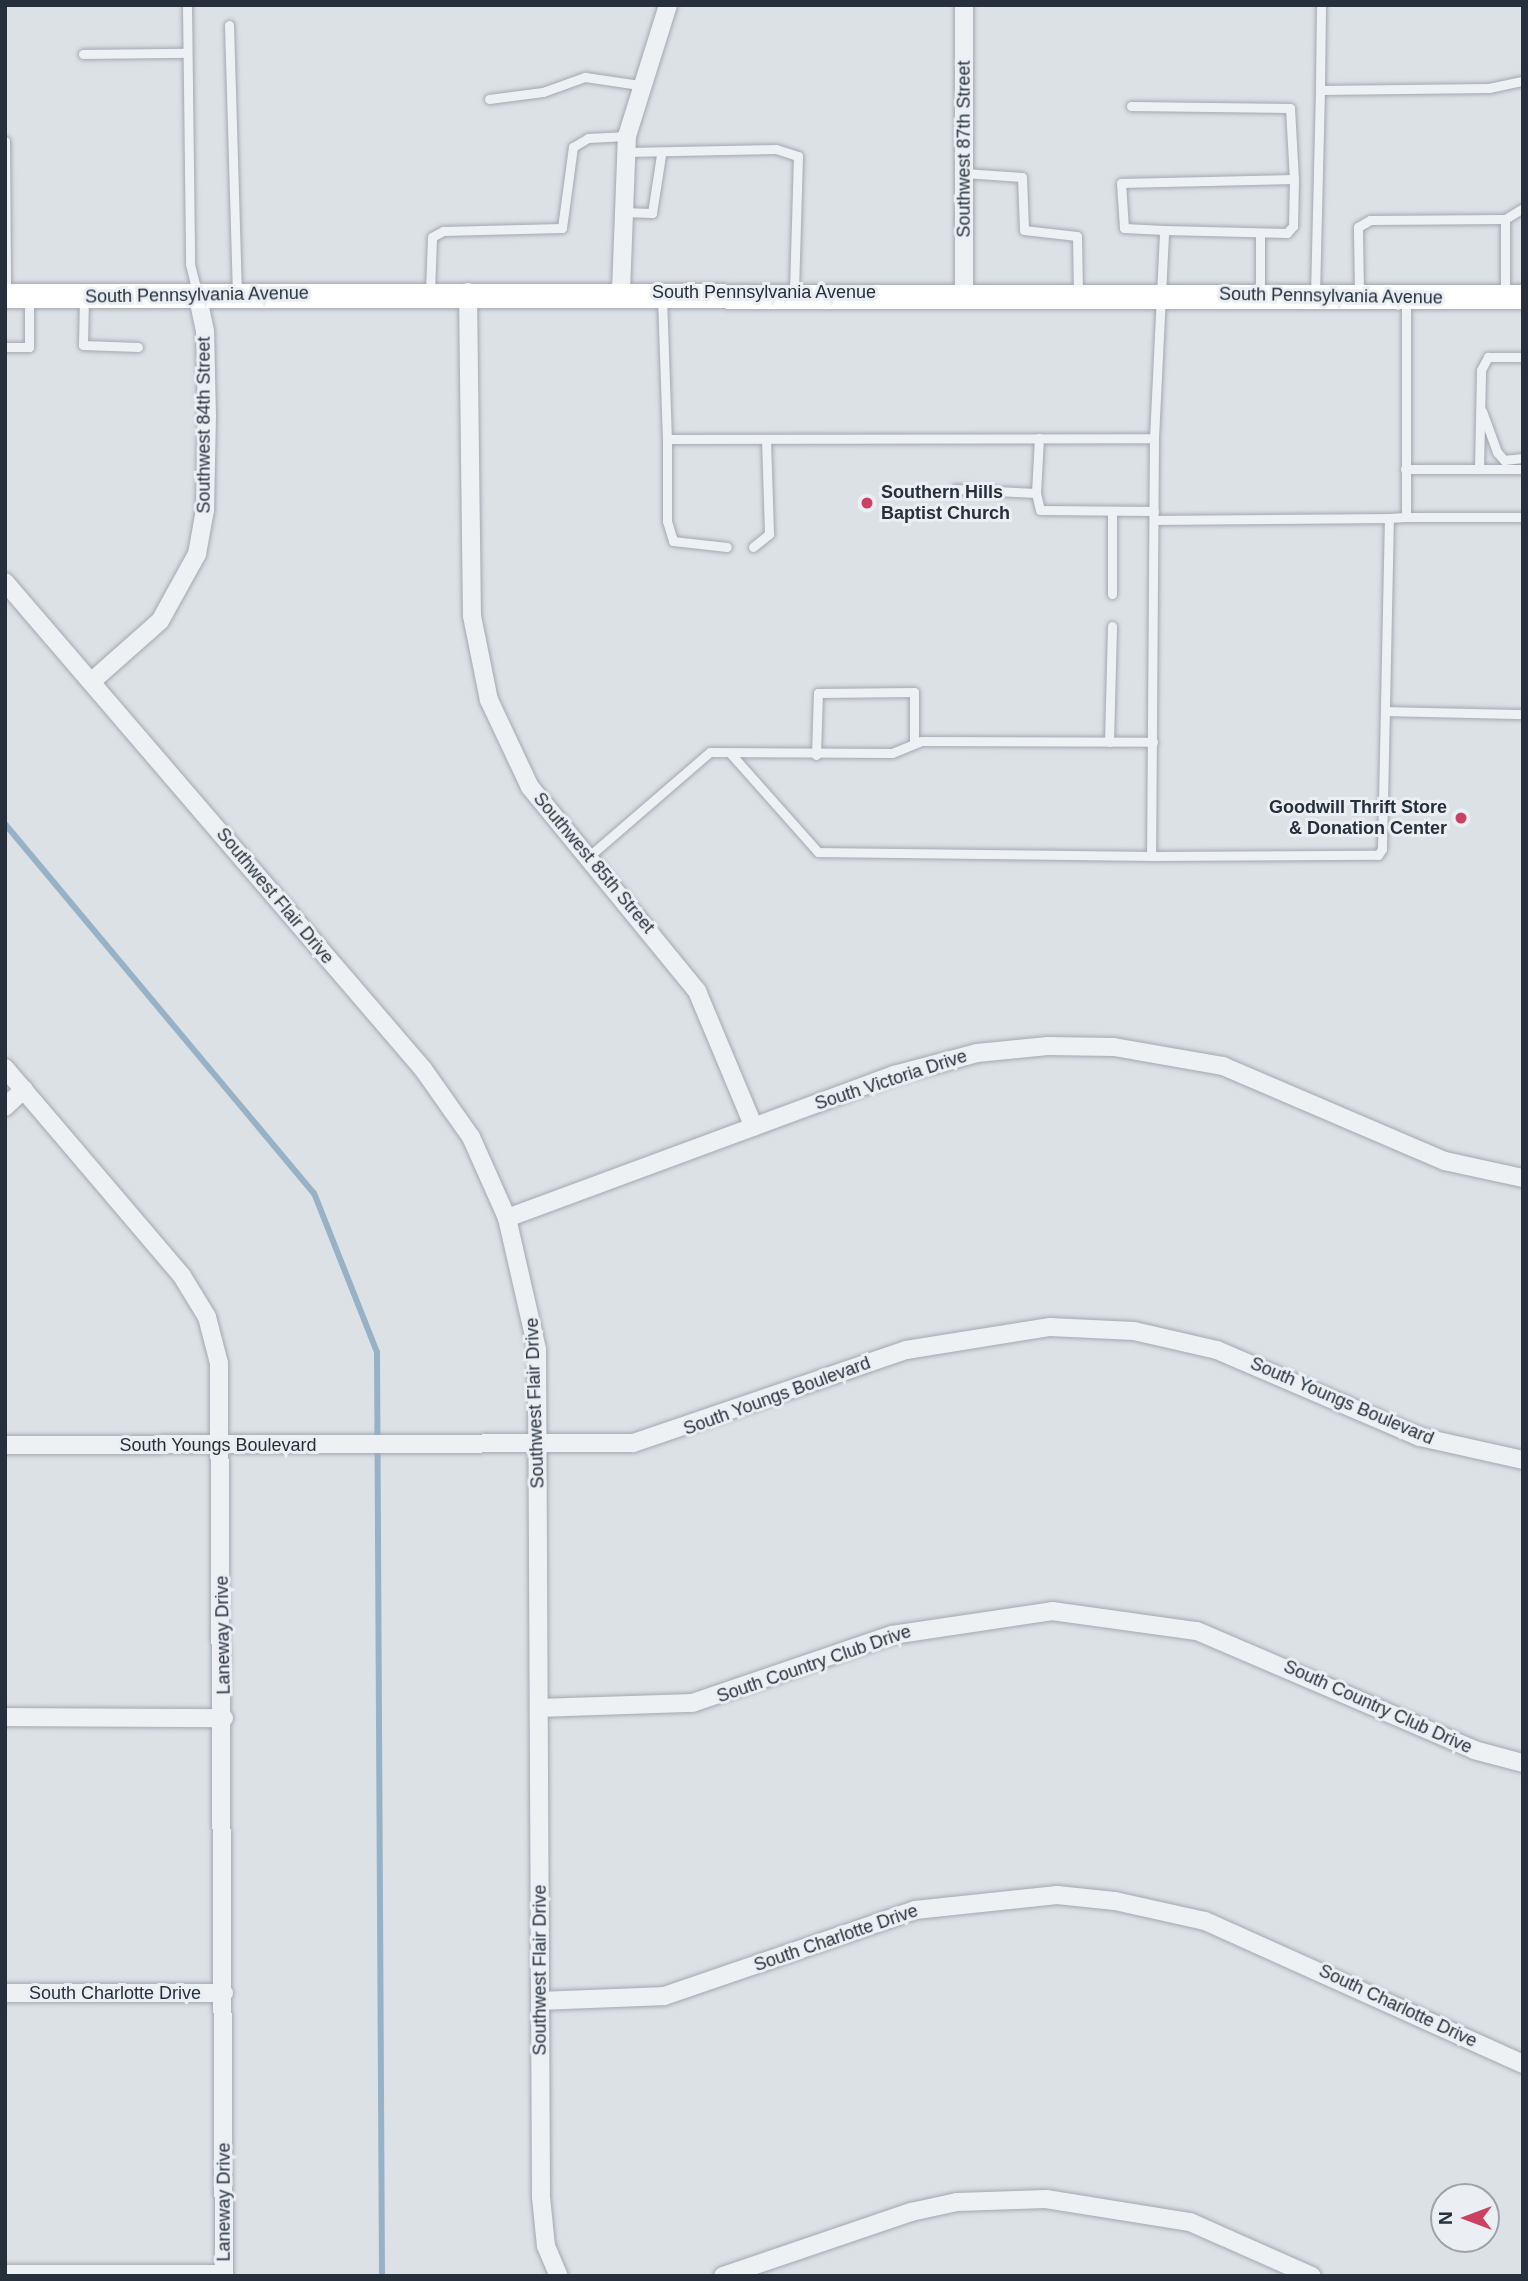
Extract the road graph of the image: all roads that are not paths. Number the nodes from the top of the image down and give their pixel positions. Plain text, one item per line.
1 (187, 5) edge
2 (668, 5) edge
3 (964, 5) edge
4 (1321, 5) edge
5 (229, 25) dead end
6 (187, 53) junction
7 (83, 54) dead end
8 (1523, 81) edge
9 (639, 85) junction
10 (1320, 90) junction
11 (489, 99) dead end
12 (1131, 106) dead end
13 (5, 141) edge
14 (626, 144) junction
15 (661, 155) junction
16 (964, 173) junction
17 (1294, 179) junction
18 (1523, 208) edge
19 (621, 212) junction
20 (1504, 219) junction
21 (1164, 230) junction
22 (1260, 233) junction
23 (430, 292) junction
24 (468, 292) junction
25 (621, 292) junction
26 (662, 292) junction
27 (794, 292) junction
28 (964, 293) junction
29 (197, 294) junction
30 (1078, 294) junction
31 (1162, 294) junction
32 (237, 295) junction
33 (1260, 295) junction
34 (13, 296) edge
35 (84, 296) junction
36 (1315, 296) junction
37 (1359, 296) junction
38 (1406, 297) junction
39 (1514, 297) edge
40 (5, 346) edge
41 (138, 347) dead end
42 (1523, 357) edge
43 (1482, 410) junction
44 (1039, 438) junction
45 (1154, 438) junction
46 (667, 439) junction
47 (766, 439) junction
48 (1523, 458) edge
49 (1479, 468) junction
50 (1405, 469) junction
51 (1523, 469) edge
52 (955, 489) dead end
53 (1037, 493) junction
54 (1112, 511) junction
55 (1153, 515) junction
56 (1406, 517) junction
57 (1523, 517) edge
58 (1389, 518) junction
59 (727, 547) dead end
60 (753, 547) dead end
61 (5, 582) edge
62 (1112, 594) dead end
63 (1112, 626) dead end
64 (91, 682) junction
65 (1385, 711) junction
66 (1523, 714) edge
67 (914, 742) junction
68 (1109, 742) junction
69 (1153, 742) junction
70 (731, 754) junction
71 (816, 755) junction
72 (1151, 856) junction
73 (587, 858) junction
74 (5, 1068) edge
75 (24, 1089) junction
76 (5, 1107) edge
77 (754, 1127) junction
78 (1523, 1178) edge
79 (508, 1219) junction
80 (5, 1445) edge
81 (221, 1445) junction
82 (538, 1445) junction
83 (1523, 1460) edge
84 (539, 1708) junction
85 (5, 1717) edge
86 (224, 1718) junction
87 (1523, 1763) edge
88 (5, 1993) edge
89 (224, 1993) junction
90 (541, 2000) junction
91 (1523, 2064) edge
92 (5, 2274) edge
93 (224, 2275) edge
94 (559, 2276) edge
95 (723, 2276) edge
96 (1312, 2276) edge

1 - 6 lane
2 - 9 street
3 - 16 street, Southwest 87th Street
4 - 10 lane
5 - 32 lane
6 - 7 lane
6 - 29 lane
8 - 10 lane
9 - 11 lane
9 - 14 street
10 - 36 lane
12 - 17 lane
13 - 34 lane
14 - 15 lane
14 - 19 street
14 - 23 lane
15 - 19 lane
15 - 27 lane
16 - 28 street, Southwest 87th Street
16 - 30 lane
17 - 21 lane
17 - 22 lane
18 - 20 lane
19 - 25 street
20 - 37 lane
20 - 39 lane
21 - 22 lane
21 - 31 lane
22 - 33 lane
23 - 24 main road, South Pennsylvania Avenue
23 - 32 main road, South Pennsylvania Avenue
24 - 25 main road, South Pennsylvania Avenue
24 - 73 street, Southwest 85th Street
25 - 26 main road, South Pennsylvania Avenue
26 - 27 main road, South Pennsylvania Avenue
26 - 46 lane
27 - 28 main road, South Pennsylvania Avenue
28 - 30 main road, South Pennsylvania Avenue
29 - 32 main road, South Pennsylvania Avenue
29 - 35 main road, South Pennsylvania Avenue
29 - 64 street, Southwest 84th Street
30 - 31 main road, South Pennsylvania Avenue
31 - 33 main road, South Pennsylvania Avenue
31 - 45 lane
33 - 36 main road, South Pennsylvania Avenue
34 - 35 main road, South Pennsylvania Avenue
34 - 40 lane
35 - 41 lane
36 - 37 main road, South Pennsylvania Avenue
37 - 38 main road, South Pennsylvania Avenue
38 - 39 main road, South Pennsylvania Avenue
38 - 50 lane
42 - 43 lane
43 - 48 lane
43 - 49 lane
44 - 45 lane
44 - 47 lane
44 - 53 lane
45 - 55 lane
46 - 47 lane
46 - 59 lane
47 - 60 lane
49 - 50 lane
49 - 51 lane
50 - 56 lane
52 - 53 lane
53 - 54 lane
54 - 55 lane
54 - 62 lane
55 - 58 lane
55 - 69 lane
56 - 57 lane
56 - 58 lane
58 - 65 lane
61 - 64 street, Southwest Flair Drive
63 - 68 lane
64 - 79 street, Southwest Flair Drive
65 - 66 lane
65 - 72 lane
67 - 68 lane
67 - 71 lane
67 - 71 lane
68 - 69 lane
69 - 72 lane
70 - 71 lane
70 - 72 lane
70 - 73 lane
73 - 77 street, Southwest 85th Street
74 - 75 street, Laneway Drive
75 - 76 street
75 - 81 street, Laneway Drive
77 - 78 street, South Victoria Drive
77 - 79 street, South Victoria Drive
79 - 82 street, Southwest Flair Drive
80 - 81 street, South Youngs Boulevard
81 - 82 street, South Youngs Boulevard
81 - 86 street, Laneway Drive
82 - 83 street, South Youngs Boulevard
82 - 84 street, Southwest Flair Drive
84 - 87 street, South Country Club Drive
84 - 90 street, Southwest Flair Drive
85 - 86 street
86 - 89 street, Laneway Drive
88 - 89 street, South Charlotte Drive
89 - 93 street, Laneway Drive
90 - 91 street, South Charlotte Drive
90 - 94 street, Southwest Flair Drive
92 - 93 street
95 - 96 street

